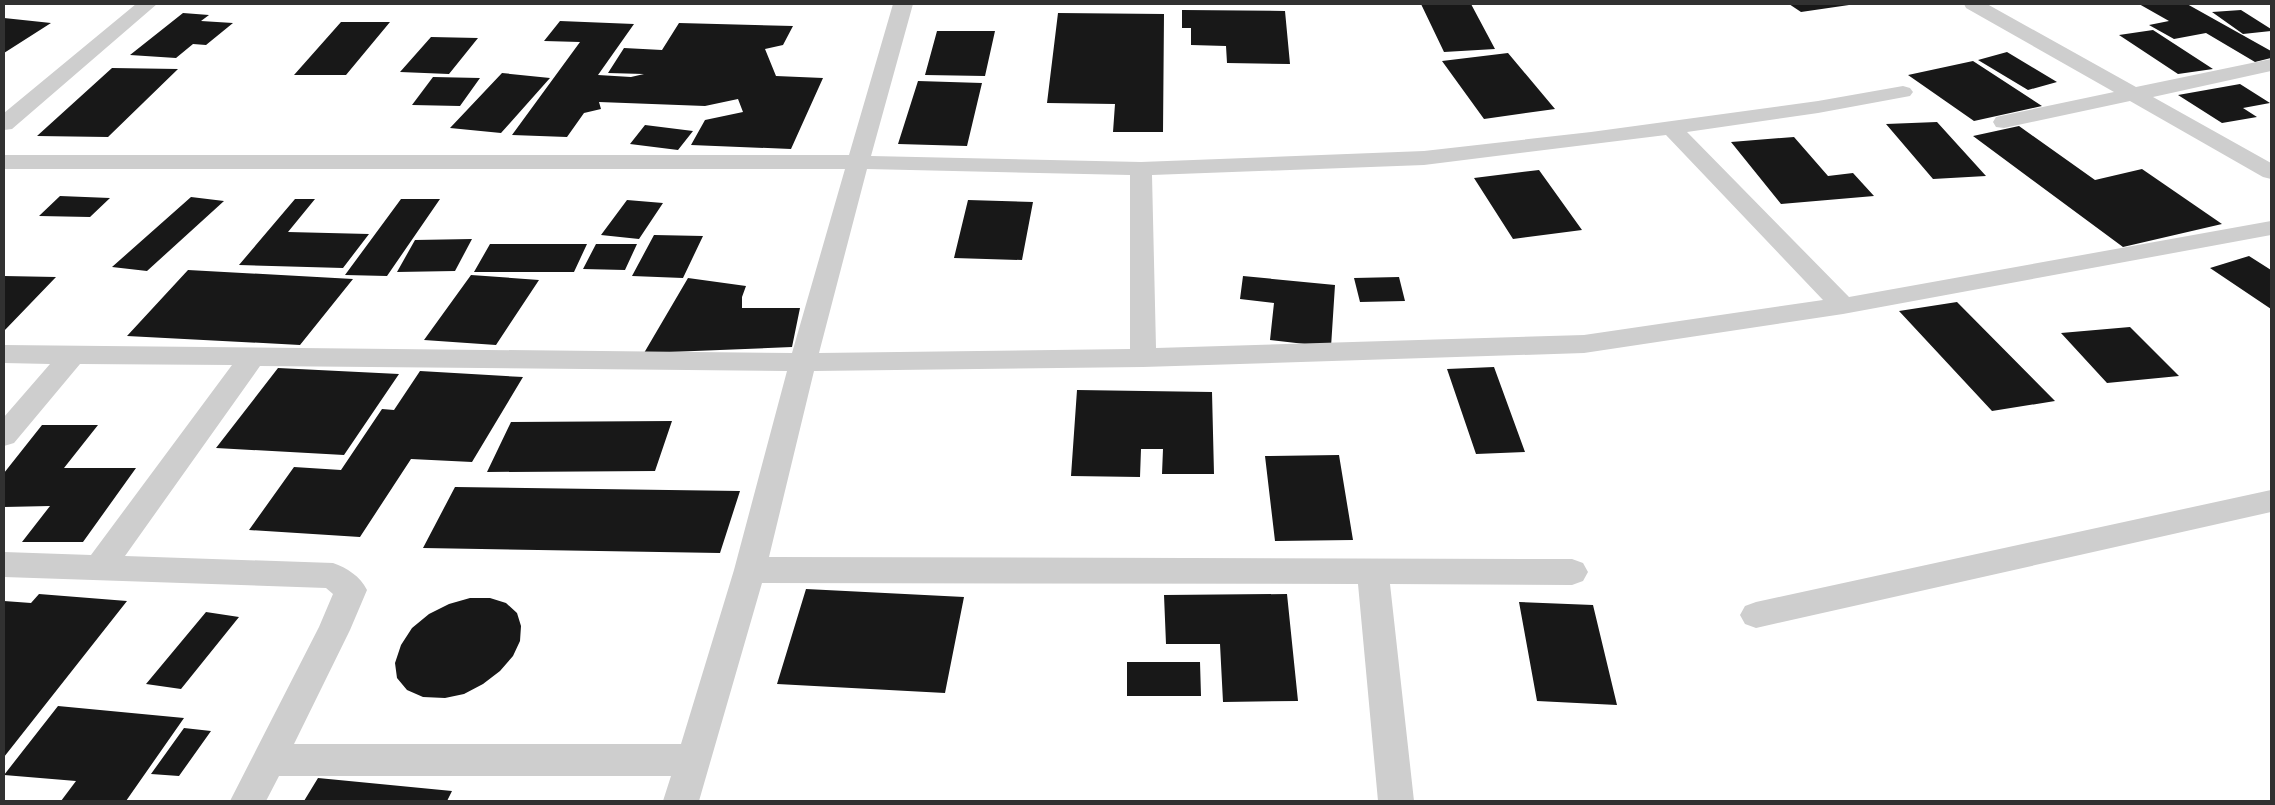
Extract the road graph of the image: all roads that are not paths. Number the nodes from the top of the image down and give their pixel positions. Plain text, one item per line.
1 (148, 4) edge
2 (903, 4) edge
3 (1973, 4) edge
4 (2271, 65) edge
5 (1903, 92) dead end
6 (2137, 95) junction
7 (2004, 122) dead end
8 (4, 124) edge
9 (1670, 127) junction
10 (4, 162) edge
11 (858, 162) junction
12 (1142, 169) junction
13 (2271, 172) edge
14 (2271, 228) edge
15 (1843, 306) junction
16 (4, 354) edge
17 (73, 354) junction
18 (252, 357) junction
19 (1143, 358) junction
20 (803, 362) junction
21 (4, 436) edge
22 (2271, 501) edge
23 (4, 565) edge
24 (100, 567) junction
25 (750, 570) junction
26 (1374, 572) junction
27 (1572, 572) dead end
28 (1756, 615) dead end
29 (270, 760) junction
30 (694, 760) junction
31 (248, 801) edge
32 (681, 801) edge
33 (1396, 801) edge

1 - 8 street
2 - 11 street
3 - 6 street
4 - 6 street
5 - 9 street
6 - 7 street
6 - 13 street
9 - 12 street
9 - 15 street
10 - 11 street
11 - 12 street
11 - 20 street
12 - 19 street
14 - 15 street
15 - 19 street
16 - 17 street
17 - 18 street
17 - 21 street
18 - 20 street
18 - 24 street
19 - 20 street
20 - 25 street
22 - 28 street
23 - 24 street
24 - 29 street
25 - 26 street
25 - 30 street
26 - 27 street
26 - 33 street
29 - 30 street
29 - 31 street
30 - 32 street

